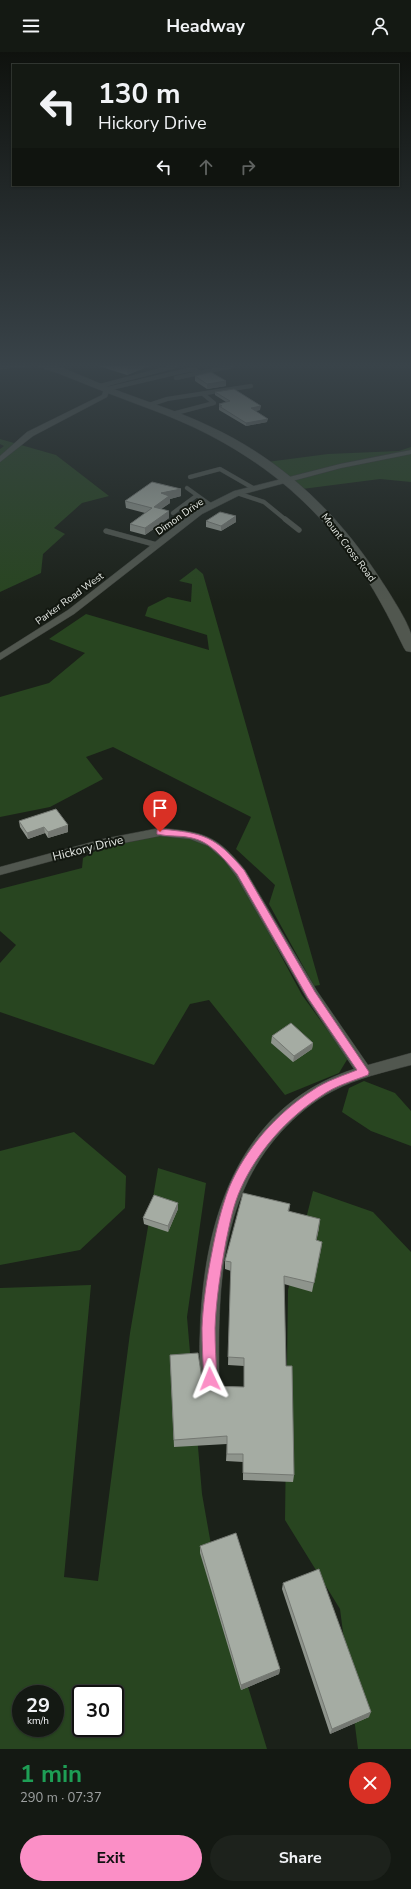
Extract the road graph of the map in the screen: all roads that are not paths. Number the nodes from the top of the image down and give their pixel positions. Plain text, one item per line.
1 (19, 443) edge
2 (236, 443) edge
3 (411, 452) edge
4 (0, 460) edge
5 (190, 477) dead end
6 (287, 480) junction
7 (187, 488) dead end
8 (253, 488) junction
9 (237, 494) junction
10 (196, 496) junction
11 (212, 506) junction
12 (173, 513) dead end
13 (299, 530) dead end
14 (106, 531) dead end
15 (157, 545) junction
16 (148, 552) joint
17 (411, 648) edge
18 (0, 657) edge
19 (0, 871) edge
20 (411, 1059) edge
21 (364, 1072) junction
22 (210, 1379) dead end

1 - 4 street
2 - 6 main road, Mount Cross Road
3 - 6 street, Dimon Drive
5 - 8 lane
6 - 8 street, Dimon Drive
6 - 17 main road, Mount Cross Road
7 - 10 lane
8 - 9 street, Dimon Drive
9 - 11 street, Dimon Drive
9 - 13 lane
10 - 11 lane
10 - 12 lane
11 - 15 street, Dimon Drive
14 - 15 lane
15 - 16 street, Dimon Drive
16 - 18 street, Parker Road West
19 - 21 street, Hickory Drive
20 - 21 street
21 - 22 street

